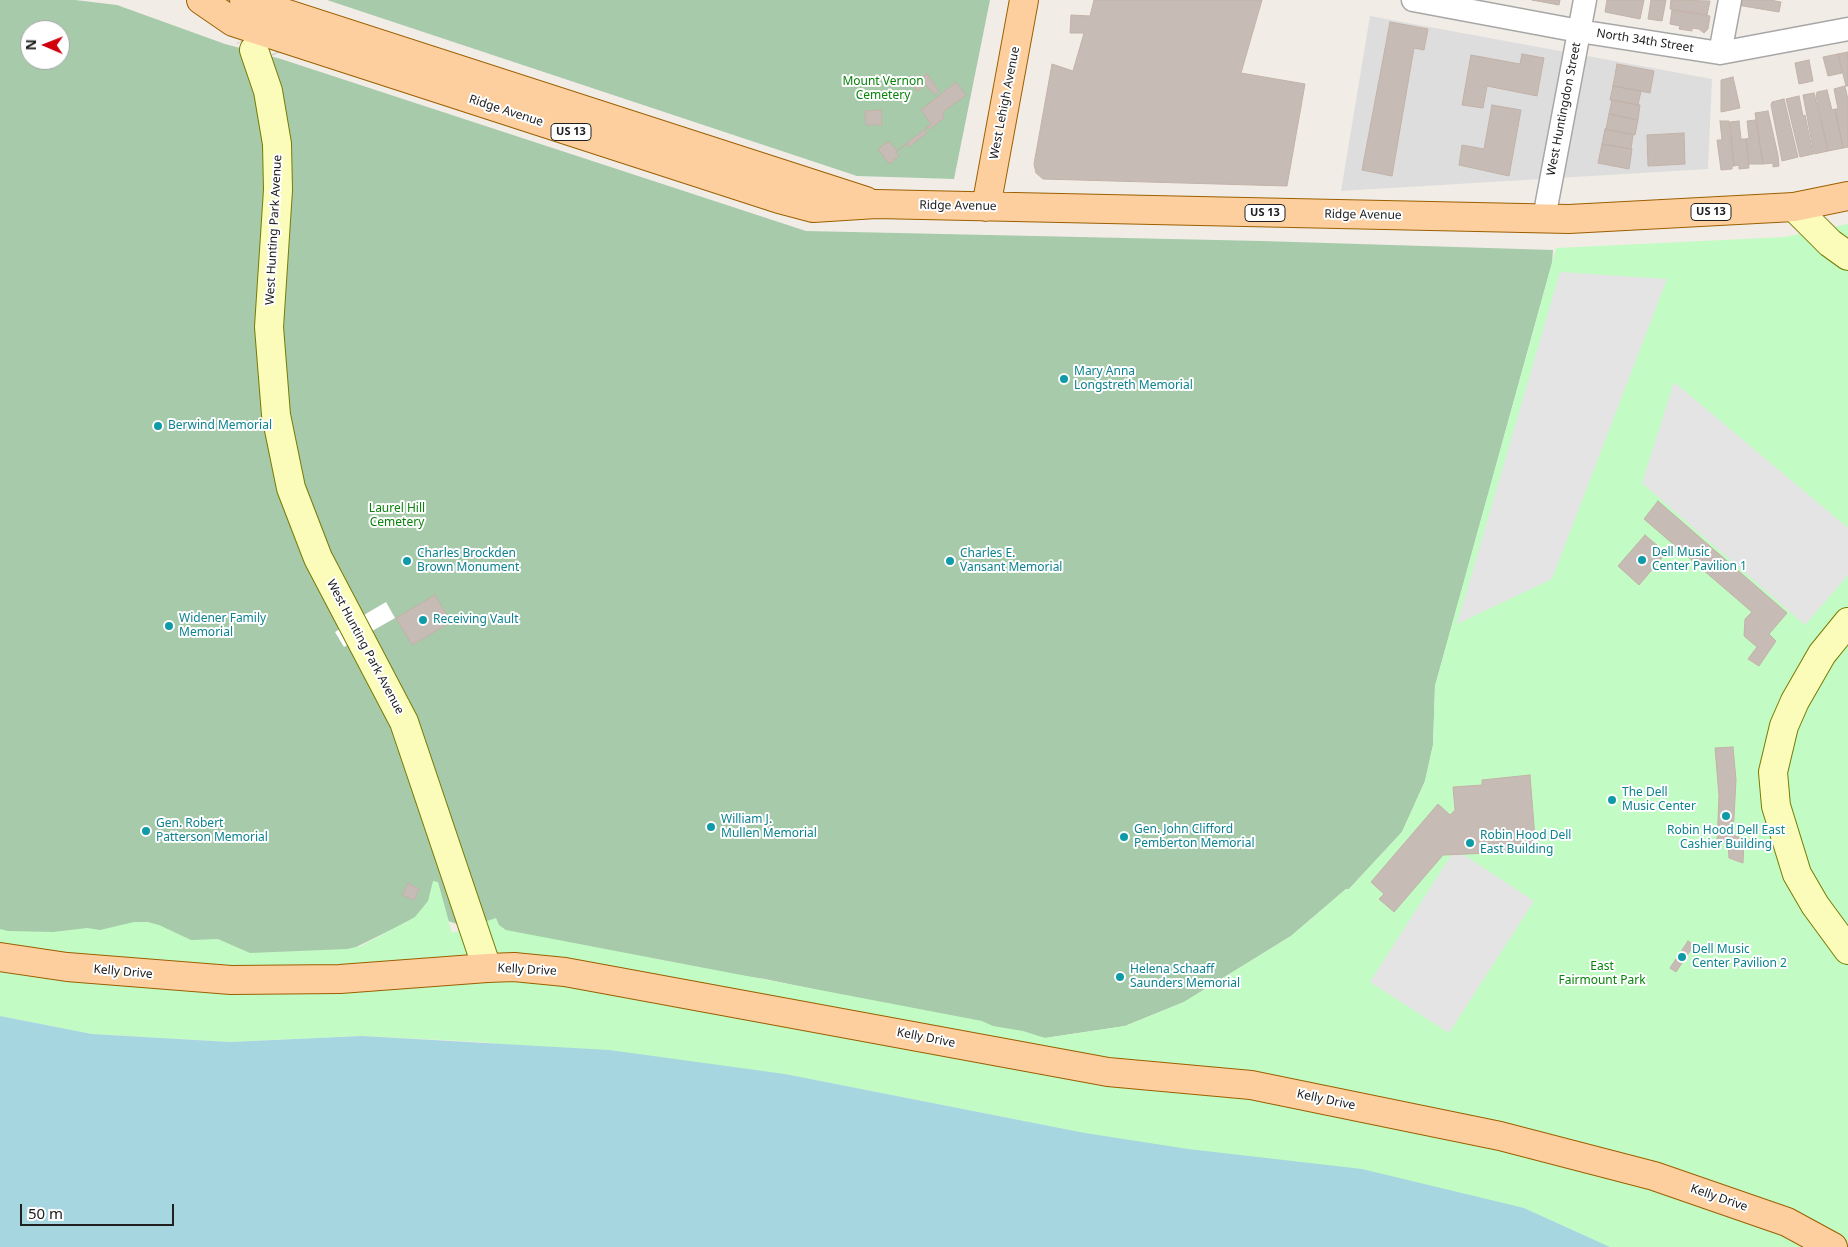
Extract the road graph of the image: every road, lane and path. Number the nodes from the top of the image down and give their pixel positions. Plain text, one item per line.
1 (201, 0) edge
2 (244, 0) edge
3 (1024, 0) edge
4 (1414, 0) edge
5 (1585, 0) edge
6 (1730, 0) edge
7 (292, 9) edge
8 (1848, 29) edge
9 (1579, 31) junction
10 (263, 53) tunnel mouth
11 (1720, 53) junction
12 (1848, 196) edge
13 (876, 204) junction
14 (986, 207) junction
15 (1794, 207) junction
16 (1544, 218) junction
17 (1848, 256) edge
18 (1848, 622) edge
19 (1848, 950) edge
20 (0, 956) edge
21 (487, 968) junction
22 (1833, 1247) edge

1 - 13 main road, Ridge Avenue / US 13
2 - 7 main road, Ridge Avenue
3 - 14 main road, West Lehigh Avenue
4 - 9 street, North 34th Street
5 - 9 street, West Huntingdon Street
6 - 11 street
7 - 13 main road, Ridge Avenue / US 13
8 - 11 street, North 34th Street
9 - 11 street, North 34th Street
9 - 16 street, West Huntingdon Street
10 - 21 main road, West Hunting Park Avenue
12 - 15 main road, Ridge Avenue / US 13
13 - 14 main road, Ridge Avenue / US 13
14 - 16 main road, Ridge Avenue / US 13
15 - 16 main road, Ridge Avenue / US 13
15 - 17 main road
18 - 19 main road
20 - 21 main road, Kelly Drive
21 - 22 main road, Kelly Drive

